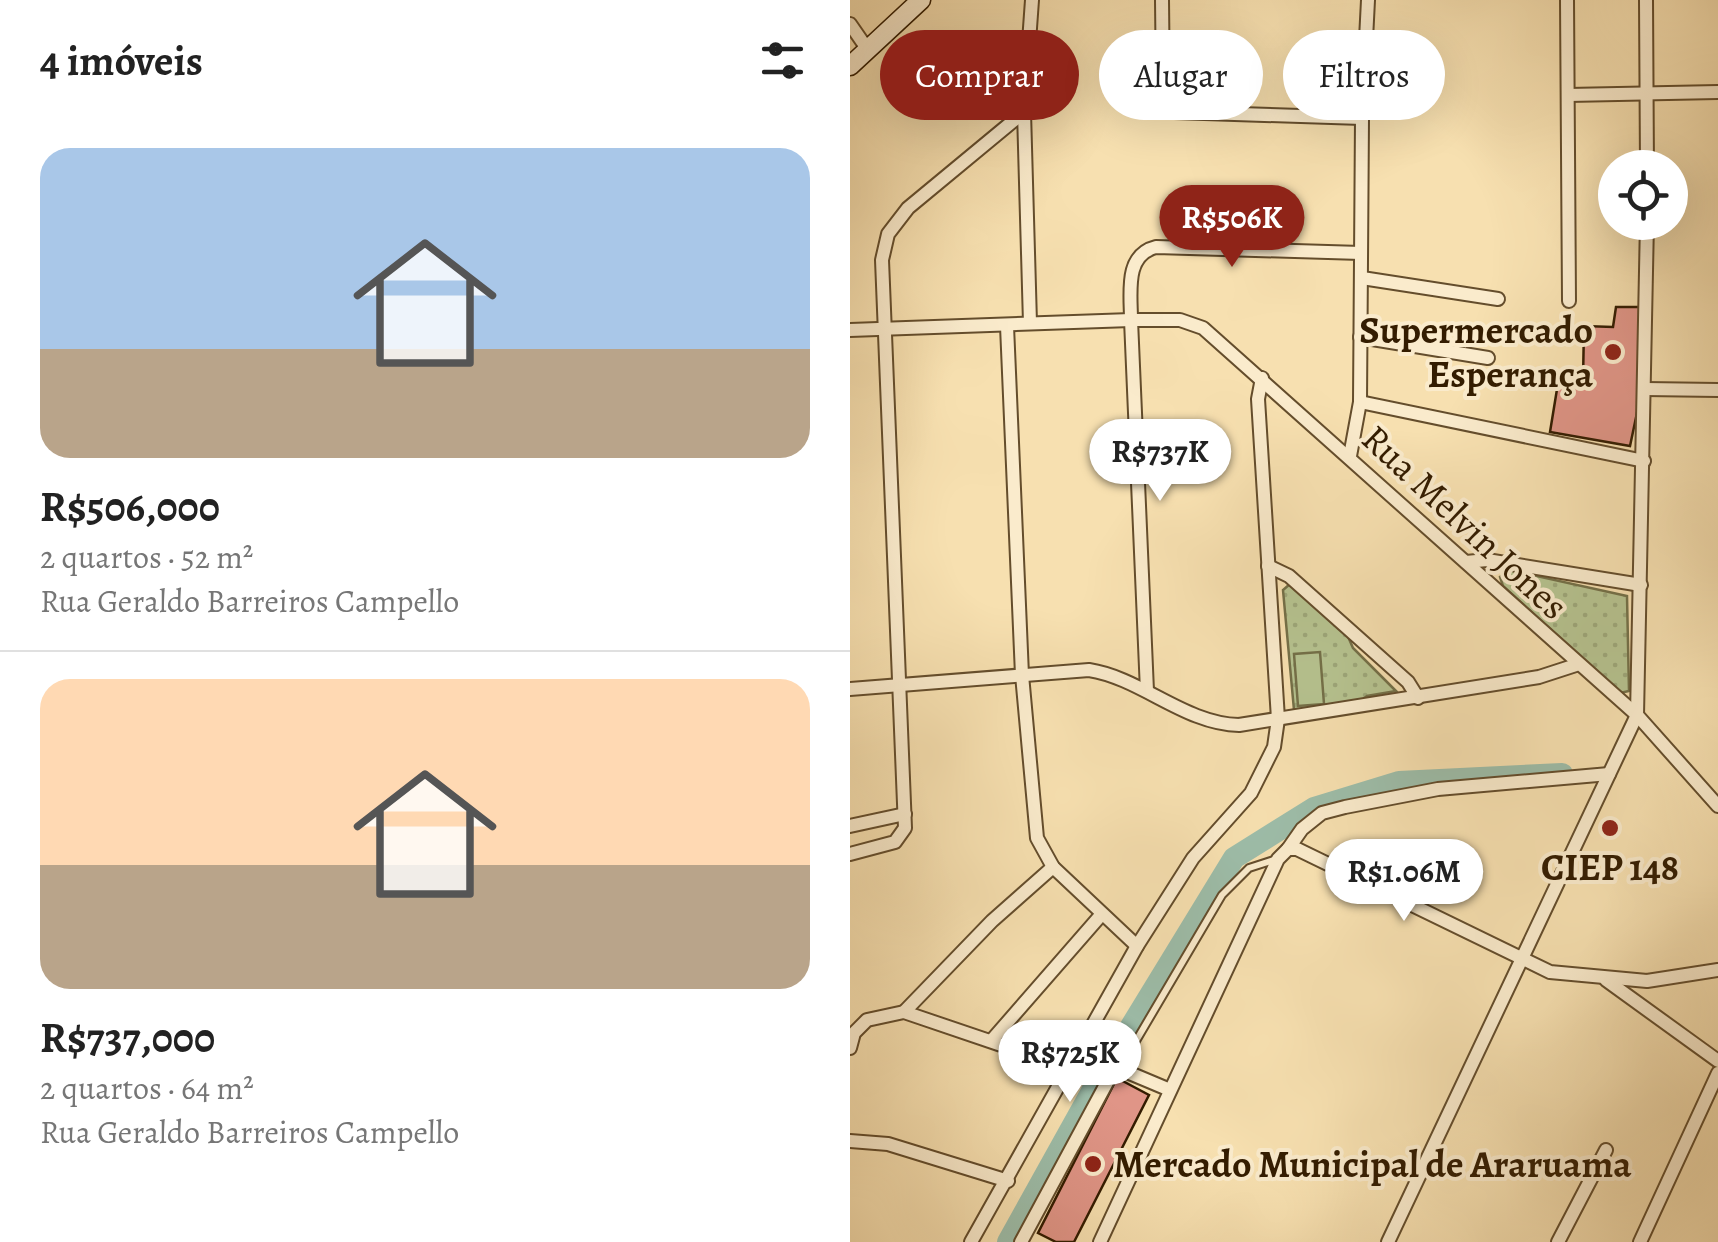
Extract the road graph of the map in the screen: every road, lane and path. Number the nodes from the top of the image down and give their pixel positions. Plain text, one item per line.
1 (1032, 0) edge
2 (1162, 0) edge
3 (1368, 0) edge
4 (1567, 0) edge
5 (1646, 0) edge
6 (917, 2) edge
7 (850, 24) edge
8 (1030, 30) edge
9 (1366, 30) edge
10 (868, 50) junction
11 (850, 66) edge
12 (1646, 90) junction
13 (1718, 92) edge
14 (1568, 95) junction
15 (1283, 115) edge
16 (1014, 120) edge
17 (1024, 120) edge
18 (1362, 120) edge
19 (1646, 150) edge
20 (1647, 240) edge
21 (1361, 253) junction
22 (1362, 278) junction
23 (1498, 299) dead end
24 (1570, 301) dead end
25 (1130, 320) junction
26 (1030, 324) junction
27 (1006, 326) junction
28 (882, 329) junction
29 (850, 330) edge
30 (1360, 337) junction
31 (1488, 358) dead end
32 (1262, 378) junction
33 (1644, 389) junction
34 (1718, 390) edge
35 (1360, 402) junction
36 (1350, 456) junction
37 (1644, 461) junction
38 (1466, 562) junction
39 (1268, 566) junction
40 (1641, 586) junction
41 (1576, 665) junction
42 (1022, 676) junction
43 (897, 684) junction
44 (850, 689) edge
45 (1147, 691) junction
46 (1418, 698) junction
47 (1637, 715) junction
48 (1278, 719) junction
49 (1609, 774) junction
50 (1718, 806) edge
51 (905, 814) junction
52 (850, 826) edge
53 (850, 854) edge
54 (1283, 854) junction
55 (1053, 867) junction
56 (1101, 915) junction
57 (1138, 946) junction
58 (1522, 958) junction
59 (1718, 970) edge
60 (1604, 979) junction
61 (904, 1012) junction
62 (992, 1040) junction
63 (850, 1048) edge
64 (1718, 1061) edge
65 (1069, 1068) junction
66 (1120, 1069) junction
67 (1718, 1073) edge
68 (1170, 1090) junction
69 (850, 1140) edge
70 (1606, 1150) dead end
71 (1008, 1181) junction
72 (970, 1242) edge
73 (1021, 1242) edge
74 (1100, 1242) edge
75 (1388, 1242) edge
76 (1558, 1242) edge
77 (1640, 1242) edge

1 - 8 street
2 - 15 street
3 - 9 street
4 - 14 street
5 - 12 street
6 - 10 main road
7 - 10 street
10 - 11 main road
12 - 13 street
12 - 14 street
12 - 19 street
14 - 24 street
16 - 28 street
17 - 26 street
18 - 21 street
20 - 33 street
21 - 22 street
21 - 25 street
22 - 23 street
22 - 30 street
25 - 26 street, Rua Melvin Jones
25 - 32 street, Rua Melvin Jones
25 - 45 street
26 - 27 street, Rua Melvin Jones
27 - 28 street, Rua Melvin Jones
27 - 42 street
28 - 29 street, Rua Melvin Jones
28 - 43 street
30 - 31 street
30 - 35 street
32 - 36 street, Rua Melvin Jones
32 - 39 street
33 - 34 street
33 - 37 street
35 - 36 street
35 - 37 street
36 - 38 street, Rua Melvin Jones
37 - 40 street
38 - 40 street
38 - 41 street, Rua Melvin Jones
39 - 46 street
39 - 48 street
40 - 47 street
41 - 46 street
41 - 47 street, Rua Melvin Jones
42 - 43 street
42 - 45 street
42 - 55 street
43 - 44 street
43 - 51 street
45 - 48 street
46 - 48 street
47 - 49 street
47 - 50 street, Rua Melvin Jones
48 - 57 street
49 - 54 street
49 - 58 street
51 - 52 street
51 - 53 street
54 - 58 street
54 - 66 lane
54 - 68 street
55 - 56 street
55 - 61 street
56 - 57 street
56 - 62 street
57 - 65 street
58 - 60 street
58 - 75 street
59 - 60 street
60 - 64 street
61 - 62 street
61 - 63 street
62 - 65 street
65 - 71 street
66 - 68 street
66 - 73 street
67 - 77 street
68 - 74 street
69 - 71 street
70 - 76 street
71 - 72 street

